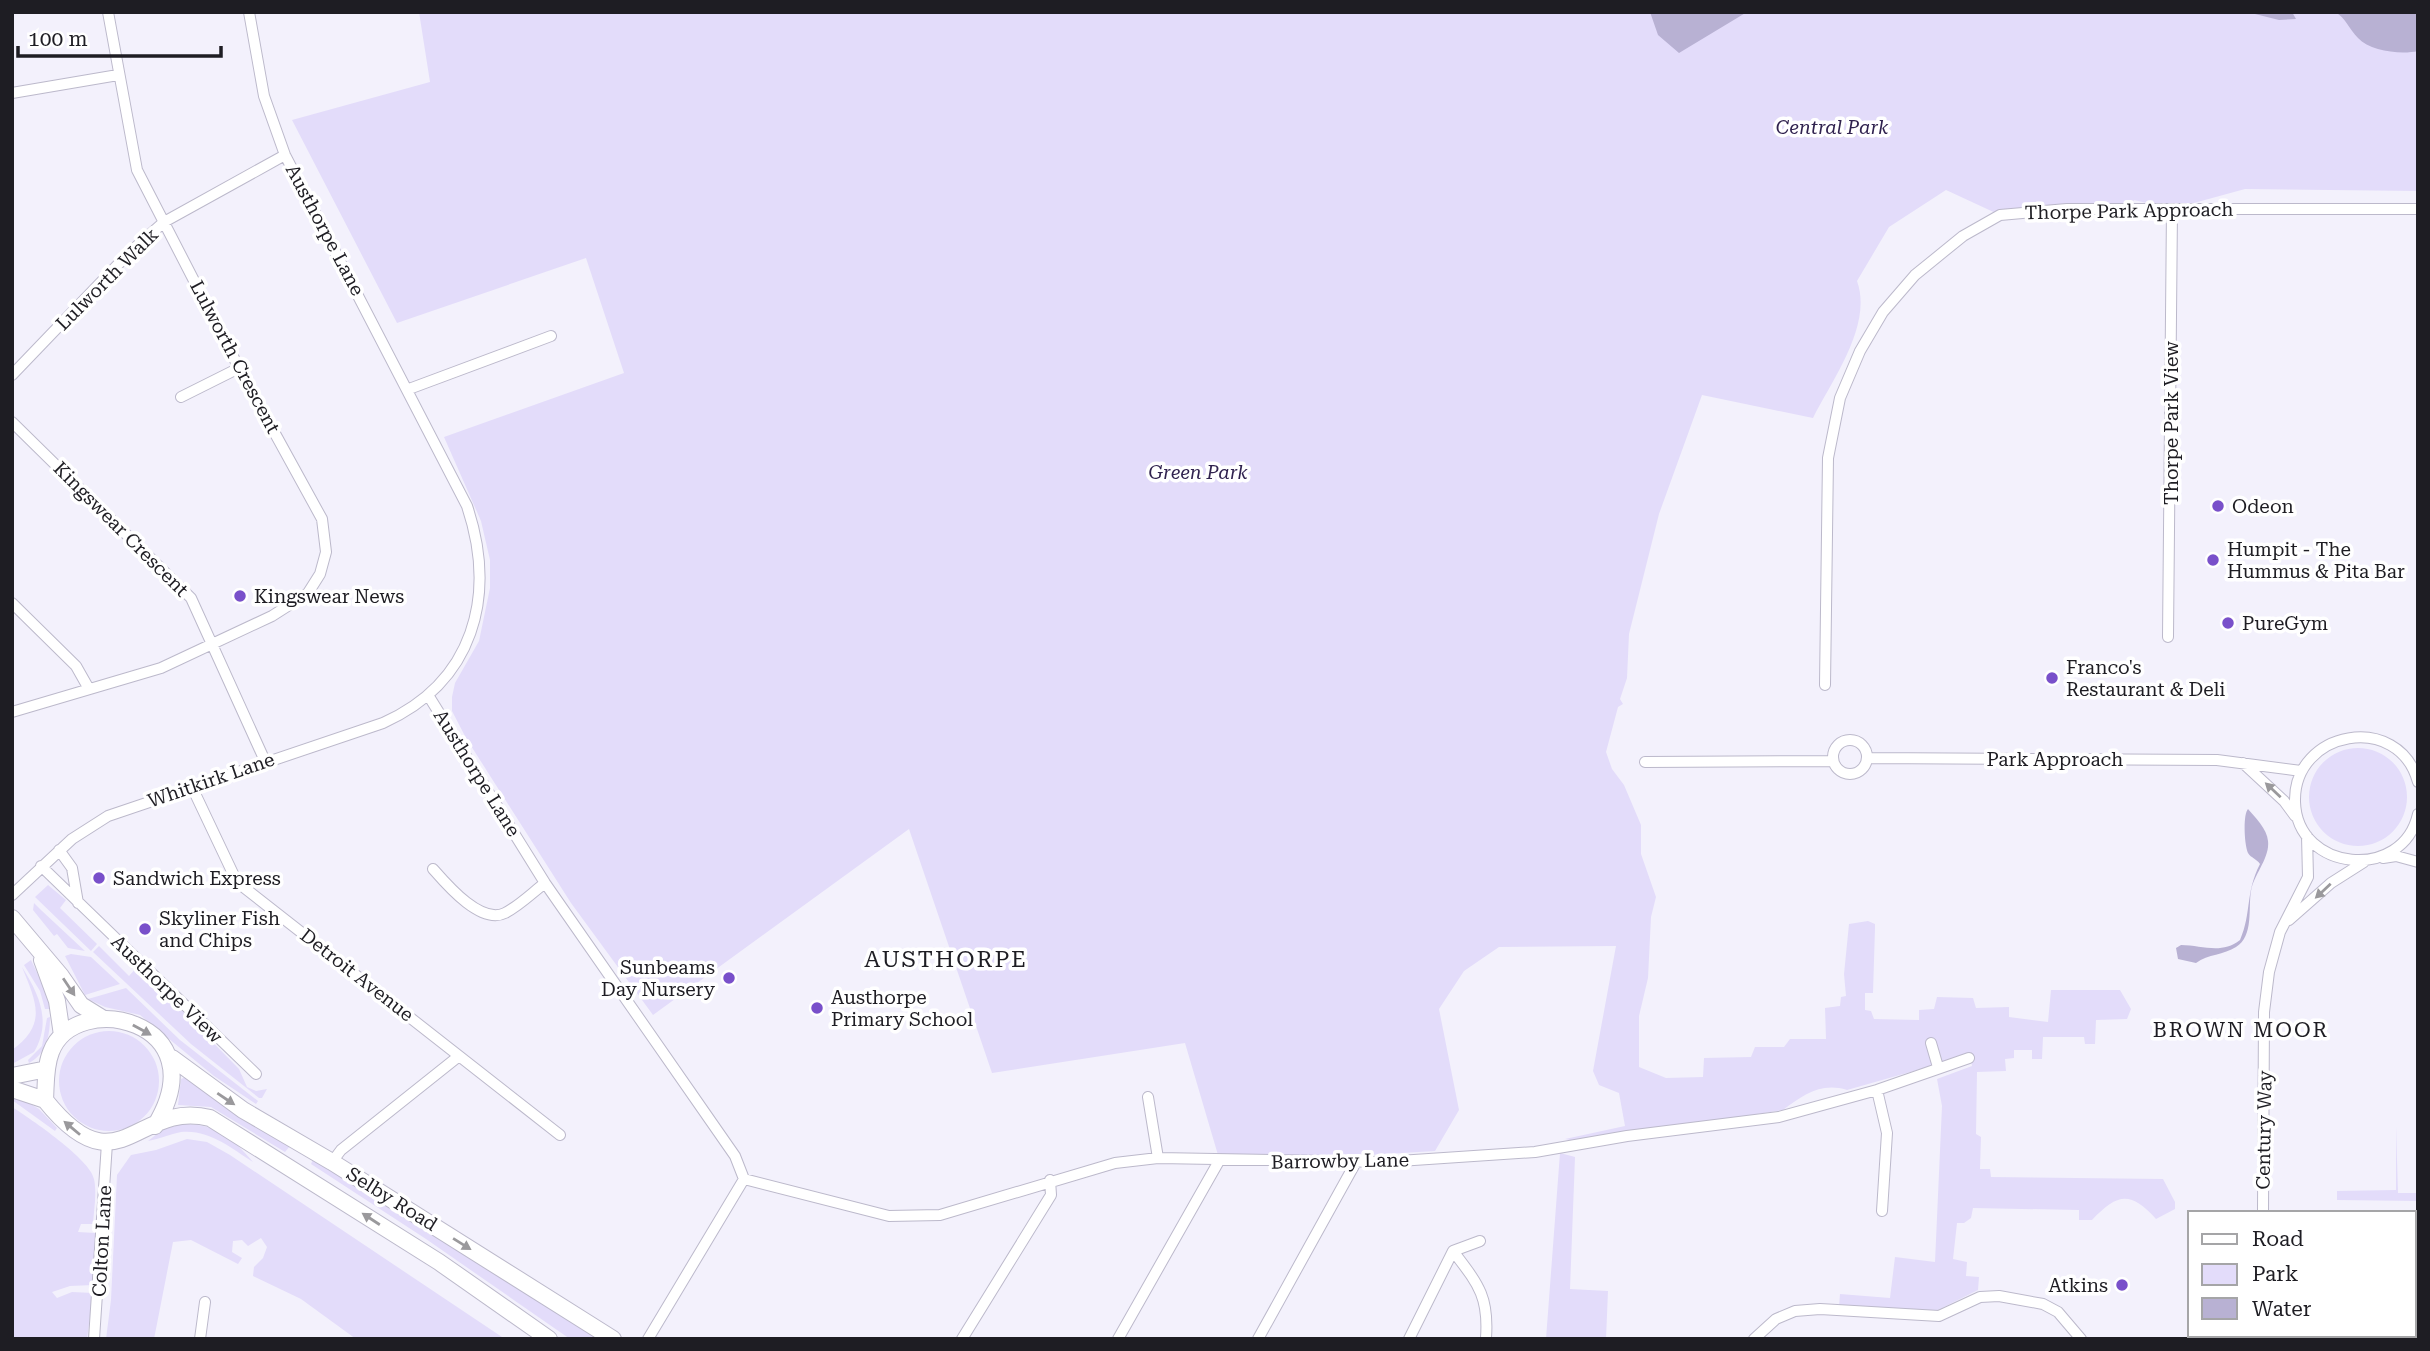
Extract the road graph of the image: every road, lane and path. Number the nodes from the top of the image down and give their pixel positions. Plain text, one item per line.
1 (108, 12) edge
2 (249, 12) edge
3 (118, 75) junction
4 (12, 93) edge
5 (285, 155) junction
6 (2172, 209) junction
7 (2418, 209) edge
8 (164, 222) junction
9 (551, 336) dead end
10 (239, 368) junction
11 (12, 375) edge
12 (409, 389) junction
13 (181, 397) dead end
14 (12, 422) edge
15 (12, 603) edge
16 (2168, 637) dead end
17 (212, 644) junction
18 (1825, 685) dead end
19 (89, 689) junction
20 (428, 695) junction
21 (12, 712) edge
22 (1867, 758) junction
23 (265, 761) junction
24 (1833, 761) junction
25 (1645, 762) dead end
26 (2243, 763) junction
27 (2301, 771) junction
28 (2418, 782) edge
29 (191, 785) junction
30 (2418, 814) edge
31 (2298, 821) junction
32 (2307, 836) junction
33 (59, 850) junction
34 (2372, 860) junction
35 (2418, 862) edge
36 (41, 866) junction
37 (433, 869) dead end
38 (545, 883) junction
39 (12, 895) edge
40 (78, 903) junction
41 (12, 918) edge
42 (2284, 924) junction
43 (39, 951) junction
44 (102, 1018) junction
45 (62, 1035) junction
46 (1930, 1043) dead end
47 (459, 1056) junction
48 (172, 1058) junction
49 (1969, 1058) dead end
50 (1938, 1067) junction
51 (47, 1069) junction
52 (256, 1074) dead end
53 (12, 1076) edge
54 (12, 1089) edge
55 (1877, 1090) junction
56 (1148, 1097) dead end
57 (46, 1100) junction
58 (155, 1126) junction
59 (559, 1135) dead end
60 (107, 1143) junction
61 (1158, 1158) junction
62 (332, 1161) junction
63 (1219, 1161) junction
64 (1356, 1162) junction
65 (744, 1179) junction
66 (1050, 1180) junction
67 (1882, 1211) dead end
68 (2263, 1211) edge
69 (1480, 1241) dead end
70 (1453, 1251) junction
71 (205, 1302) dead end
72 (1486, 1338) edge
73 (94, 1339) edge
74 (200, 1339) edge
75 (549, 1339) edge
76 (613, 1339) edge
77 (648, 1339) edge
78 (962, 1339) edge
79 (1118, 1339) edge
80 (1258, 1339) edge
81 (1409, 1339) edge
82 (1754, 1339) edge
83 (2081, 1339) edge

1 - 3 street, Lulworth Crescent
2 - 5 street, Austhorpe Lane
3 - 4 street
3 - 8 street, Lulworth Crescent
5 - 8 street, Lulworth Walk
5 - 12 street, Austhorpe Lane
6 - 7 street, Thorpe Park Approach
6 - 16 street, Thorpe Park View
6 - 18 street, Thorpe Park Approach
8 - 10 street, Lulworth Crescent
8 - 11 street, Lulworth Walk
9 - 12 street
10 - 13 street
10 - 17 street, Lulworth Crescent
12 - 20 street, Austhorpe Lane
14 - 17 street, Kingswear Crescent
15 - 19 street
17 - 19 street, Lulworth Crescent
17 - 23 street, Kingswear Crescent
19 - 21 street, Lulworth Crescent
20 - 23 street, Whitkirk Lane
20 - 38 street, Austhorpe Lane
22 - 24 street, Park Approach
22 - 24 street, Park Approach
22 - 26 street, Park Approach
23 - 29 street, Whitkirk Lane
24 - 25 street
26 - 27 street, Park Approach
31 -> 26 street
27 - 28 street
27 - 31 street
29 - 33 street, Whitkirk Lane
29 - 47 street, Detroit Avenue
30 - 34 street
31 - 32 street
32 - 34 street
32 - 42 street, Century Way
33 - 36 street, Whitkirk Lane
33 - 40 street
34 - 35 street
34 -> 42 street
36 - 39 street, Whitkirk Lane
36 - 40 street, Austhorpe View
37 - 38 street
38 - 65 street, Austhorpe Lane
40 - 52 street, Austhorpe View
41 - 43 main road
42 - 68 street, Century Way
43 -> 44 main road
43 - 45 main road
44 - 45 main road
44 -> 48 main road
45 - 51 main road
46 - 50 street
47 - 59 street, Detroit Avenue
47 - 62 street
48 - 58 main road
48 -> 62 main road, Selby Road
49 - 50 street, Barrowby Lane
50 - 55 street, Barrowby Lane
51 - 53 main road
51 - 57 main road
54 - 57 main road
55 - 64 street, Barrowby Lane
55 - 67 street
56 - 61 street
60 -> 57 main road
58 - 60 main road
75 -> 58 main road, Selby Road
60 - 73 street, Colton Lane
61 - 63 street, Barrowby Lane
61 - 66 street, Barrowby Lane
62 -> 76 main road, Selby Road
63 - 64 street, Barrowby Lane
63 - 79 street
64 - 80 street
65 - 66 street, Barrowby Lane
65 - 77 street
66 - 78 street
69 - 70 street
70 - 72 street
70 - 81 street
71 - 74 street
82 - 83 street

